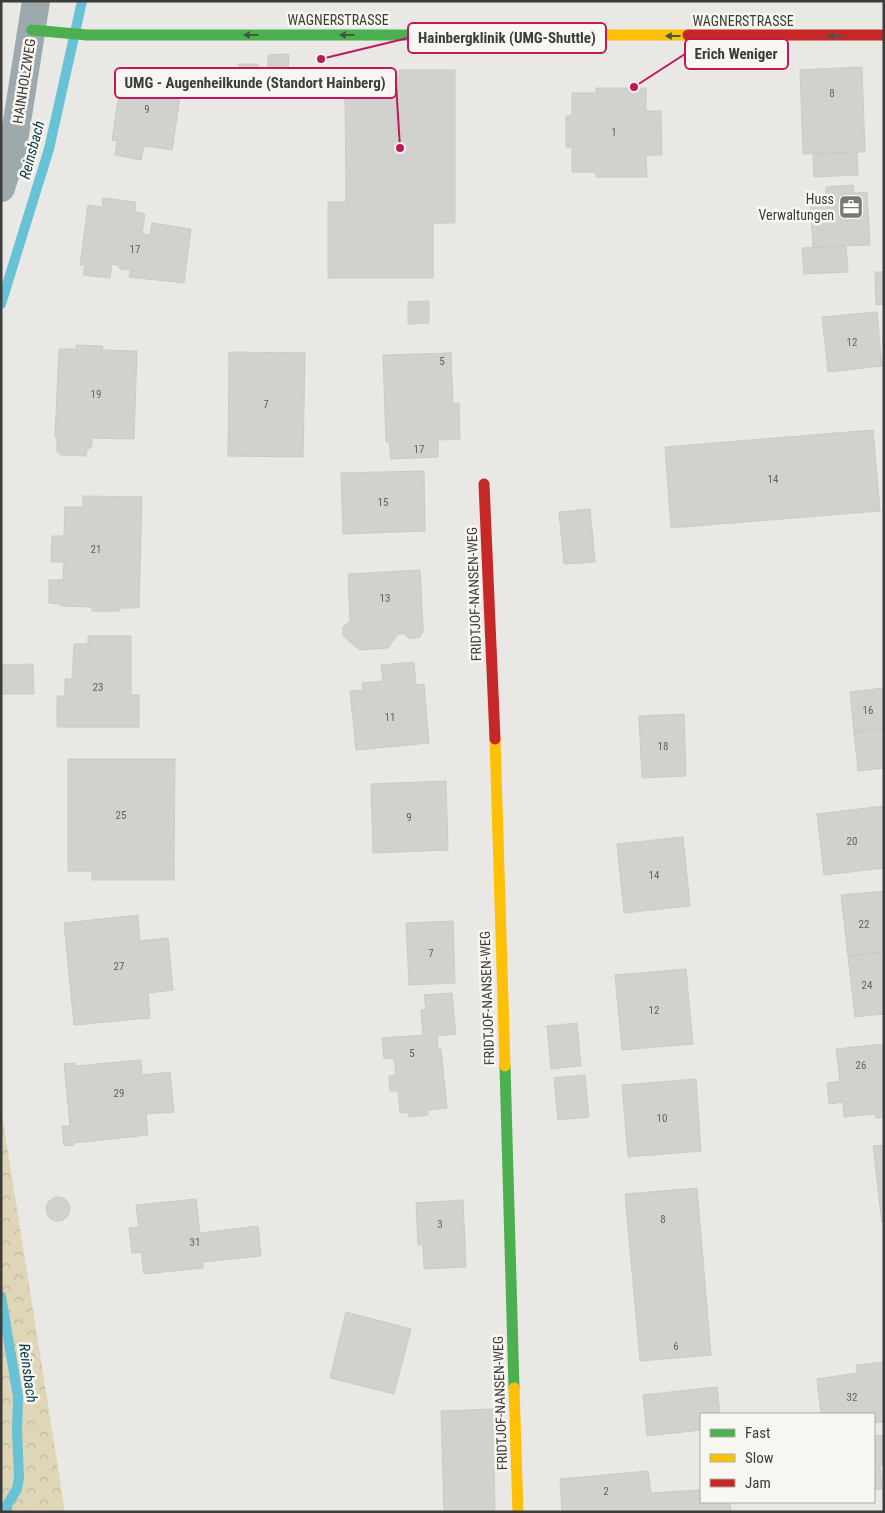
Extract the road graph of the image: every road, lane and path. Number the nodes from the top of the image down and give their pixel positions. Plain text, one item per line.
1 (36, 1) edge
2 (32, 30) junction
3 (884, 35) edge
4 (1, 188) edge
5 (484, 484) dead end
6 (518, 1512) edge

1 - 2 street, HAINHOLZWEG
3 -> 2 street, WAGNERSTRASSE
2 - 4 street, HAINHOLZWEG
5 - 6 street, FRIDTJOF-NANSEN-WEG

